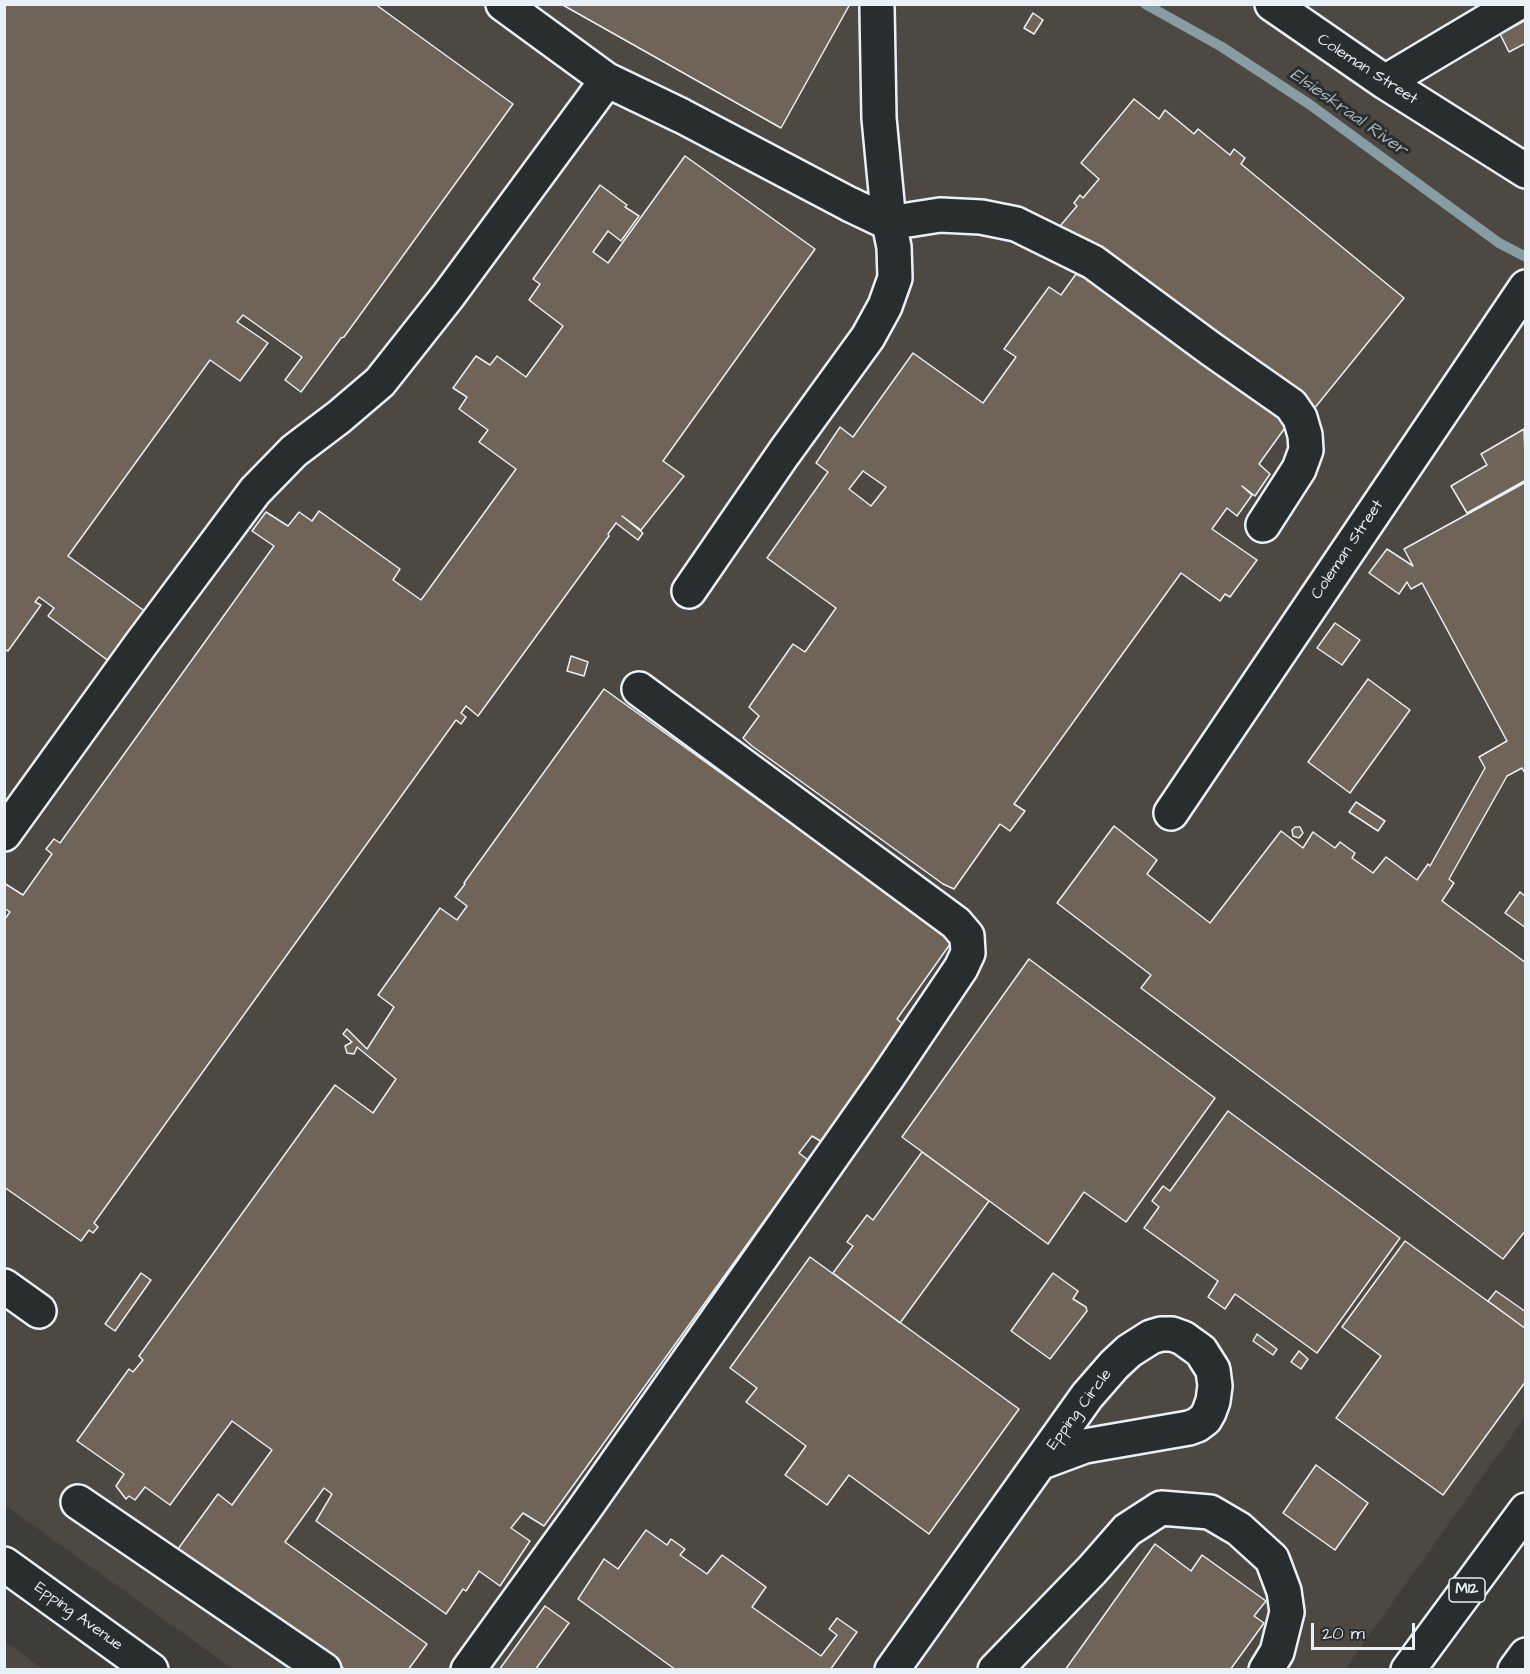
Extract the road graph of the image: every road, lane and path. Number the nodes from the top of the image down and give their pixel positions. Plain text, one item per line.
1 (503, 4) edge
2 (1516, 4) edge
3 (877, 8) dead end
4 (1291, 10) edge
5 (607, 80) junction
6 (1385, 82) junction
7 (1526, 171) edge
8 (889, 223) junction
9 (1525, 289) edge
10 (1263, 525) dead end
11 (689, 591) dead end
12 (639, 688) dead end
13 (1171, 813) dead end
14 (4, 834) edge
15 (4, 1286) edge
16 (39, 1311) dead end
17 (1042, 1462) junction
18 (78, 1502) dead end
19 (1526, 1510) edge
20 (4, 1564) edge
21 (1526, 1655) edge
22 (151, 1670) edge
23 (324, 1670) edge
24 (468, 1670) edge
25 (892, 1670) edge
26 (995, 1670) edge
27 (1266, 1670) edge
28 (1408, 1670) edge
29 (1515, 1670) edge

1 - 5 main road
2 - 6 main road
3 - 8 main road
4 - 6 main road, Coleman Street
5 - 8 main road
5 - 14 main road
6 - 7 main road, Coleman Street
8 - 10 main road
8 - 11 main road
9 - 13 main road, Coleman Street
12 - 24 main road
15 - 16 main road
17 - 17 main road, Epping Circle
17 - 25 main road, Epping Circle
18 - 23 main road
19 - 28 main road, M12
20 - 22 main road, Epping Avenue
21 - 29 main road
26 - 27 main road

